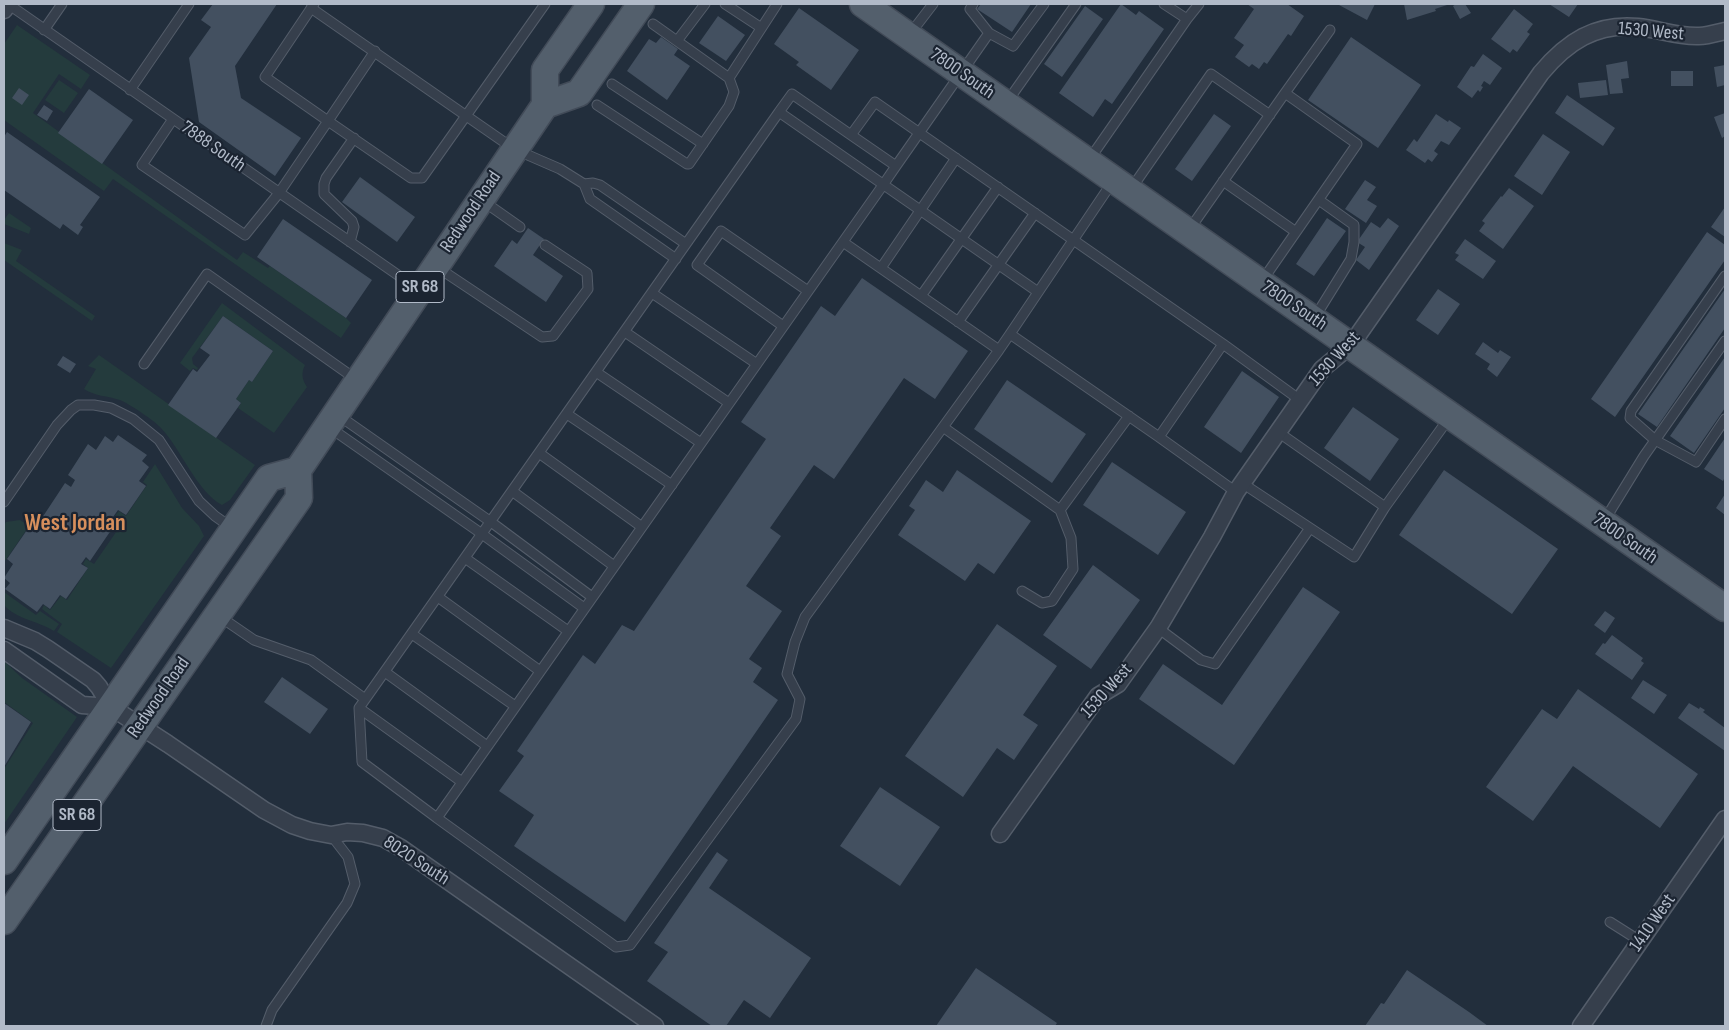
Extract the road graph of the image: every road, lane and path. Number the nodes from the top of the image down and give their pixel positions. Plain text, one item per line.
1 (8, 4) edge
2 (62, 4) edge
3 (189, 4) edge
4 (545, 4) edge
5 (591, 4) edge
6 (705, 4) edge
7 (725, 4) edge
8 (777, 4) edge
9 (863, 4) edge
10 (933, 4) edge
11 (974, 4) edge
12 (1044, 4) edge
13 (1076, 4) edge
14 (1164, 4) edge
15 (1199, 4) edge
16 (313, 6) edge
17 (4, 10) edge
18 (647, 14) edge
19 (1187, 19) junction
20 (760, 27) junction
21 (44, 30) junction
22 (1330, 30) dead end
23 (1725, 31) edge
24 (989, 33) junction
25 (909, 36) junction
26 (677, 41) junction
27 (375, 52) junction
28 (961, 73) junction
29 (729, 78) junction
30 (612, 84) dead end
31 (130, 90) junction
32 (1285, 93) junction
33 (1006, 104) junction
34 (545, 105) junction
35 (597, 105) dead end
36 (779, 112) junction
37 (466, 115) junction
38 (1270, 115) junction
39 (173, 119) junction
40 (328, 121) junction
41 (919, 133) junction
42 (852, 135) junction
43 (354, 138) junction
44 (703, 144) junction
45 (514, 149) junction
46 (956, 158) junction
47 (1088, 163) junction
48 (896, 166) junction
49 (1223, 181) junction
50 (584, 184) junction
51 (883, 185) junction
52 (1121, 186) junction
53 (998, 188) junction
54 (279, 192) junction
55 (480, 199) junction
56 (1319, 200) junction
57 (920, 211) junction
58 (1035, 214) junction
59 (520, 227) dead end
60 (1187, 232) junction
61 (1296, 232) junction
62 (961, 239) junction
63 (1073, 240) junction
64 (350, 242) junction
65 (843, 242) junction
66 (686, 244) junction
67 (545, 245) dead end
68 (676, 259) junction
69 (435, 265) junction
70 (999, 265) junction
71 (880, 268) junction
72 (1725, 276) edge
73 (1261, 283) junction
74 (418, 290) junction
75 (808, 291) junction
76 (1038, 292) junction
77 (652, 293) junction
78 (921, 296) junction
79 (1313, 319) junction
80 (958, 322) junction
81 (783, 326) junction
82 (625, 332) junction
83 (1010, 334) junction
84 (1725, 341) edge
85 (1223, 344) junction
86 (1351, 345) junction
87 (999, 350) junction
88 (144, 364) dead end
89 (757, 364) junction
90 (596, 372) junction
91 (357, 380) junction
92 (1300, 400) junction
93 (729, 403) junction
94 (567, 414) junction
95 (1129, 416) junction
96 (1451, 416) junction
97 (331, 419) junction
98 (1725, 419) edge
99 (943, 427) junction
100 (1278, 432) junction
101 (1159, 437) junction
102 (1655, 440) junction
103 (701, 444) junction
104 (539, 453) junction
105 (298, 470) junction
106 (672, 485) junction
107 (1239, 488) junction
108 (512, 491) junction
109 (4, 502) edge
110 (1386, 507) junction
111 (1060, 510) junction
112 (491, 522) junction
113 (1602, 523) junction
114 (642, 527) junction
115 (1310, 528) junction
116 (234, 530) junction
117 (482, 534) junction
118 (465, 558) junction
119 (614, 566) junction
120 (1022, 591) dead end
121 (438, 597) junction
122 (592, 597) junction
123 (584, 608) junction
124 (1725, 608) edge
125 (217, 614) junction
126 (4, 628) edge
127 (1158, 628) junction
128 (568, 631) junction
129 (412, 634) junction
130 (4, 650) edge
131 (540, 671) junction
132 (385, 672) junction
133 (365, 700) junction
134 (515, 706) junction
135 (111, 707) junction
136 (359, 708) junction
137 (140, 725) junction
138 (487, 746) junction
139 (462, 782) junction
140 (437, 818) junction
141 (1725, 819) edge
142 (1000, 834) dead end
143 (331, 835) junction
144 (4, 861) edge
145 (4, 921) edge
146 (1610, 922) dead end
147 (1640, 941) junction
148 (266, 1026) edge
149 (655, 1026) edge
150 (1581, 1026) edge

1 - 17 street
1 - 21 lane, 7888 South
2 - 21 lane
3 - 31 lane
4 - 37 lane
5 - 34 main road
6 - 26 lane
7 - 20 lane
8 - 20 lane
9 - 25 main road, 7800 South
10 - 25 lane
11 - 24 lane
12 - 24 lane
13 - 33 lane
14 - 19 lane
15 - 19 lane
16 - 27 lane
16 - 40 lane
18 - 26 lane
18 - 34 main road
19 - 47 lane
20 - 29 lane
21 - 31 lane, 7888 South
22 - 32 lane
23 - 86 street, 1530 West
24 - 28 lane
25 - 28 main road, 7800 South
26 - 29 lane
27 - 37 lane
27 - 40 lane
28 - 33 main road, 7800 South
28 - 41 lane
29 - 44 lane
30 - 44 lane
31 - 39 lane, 7888 South
32 - 38 lane
32 - 56 lane
33 - 47 main road, 7800 South
34 - 45 main road, Redwood Road / SR 68
35 - 44 lane
36 - 42 lane
36 - 51 lane
36 - 66 lane
37 - 43 lane
37 - 45 lane
38 - 49 lane
38 - 52 lane
39 - 54 lane, 7888 South
39 - 54 lane
40 - 43 lane
40 - 54 lane
41 - 42 lane
41 - 46 lane
41 - 48 lane
42 - 48 lane
43 - 64 lane
45 - 50 lane
45 - 55 main road, Redwood Road / SR 68
46 - 53 lane
46 - 57 lane
47 - 52 main road, 7800 South
48 - 51 lane
49 - 60 lane
49 - 61 lane
50 - 66 lane
50 - 68 lane
51 - 57 lane
51 - 65 lane
52 - 60 main road, 7800 South
52 - 63 lane
53 - 58 lane
53 - 62 lane
54 - 64 lane, 7888 South
55 - 59 lane
55 - 69 main road, Redwood Road / SR 68
56 - 61 lane
56 - 79 lane
57 - 62 lane
57 - 71 lane
58 - 63 lane
58 - 70 lane
60 - 73 main road, 7800 South
61 - 73 lane
62 - 70 lane
62 - 78 lane
63 - 76 lane
63 - 85 lane
64 - 74 lane, 7888 South
65 - 71 lane
65 - 75 lane
66 - 68 lane
67 - 69 lane
68 - 77 lane
69 - 74 main road, Redwood Road / SR 68
70 - 76 lane
70 - 80 lane
71 - 78 lane
72 - 102 lane
73 - 79 main road, 7800 South
74 - 91 main road, Redwood Road / SR 68
75 - 81 lane
75 - 81 lane
76 - 83 lane
77 - 82 lane
77 - 89 lane
78 - 80 lane
79 - 86 main road, 7800 South
80 - 87 lane
81 - 89 lane
82 - 90 lane
82 - 93 lane
83 - 87 lane
83 - 95 lane
84 - 102 lane
85 - 92 lane
85 - 101 lane
86 - 92 street, 1530 West
86 - 96 main road, 7800 South
87 - 99 lane
88 - 91 lane
89 - 93 lane
90 - 94 lane
90 - 103 lane
91 - 97 main road, Redwood Road / SR 68
92 - 100 street, 1530 West
93 - 103 lane
94 - 104 lane
94 - 106 lane
95 - 101 lane
95 - 111 lane
96 - 110 lane
96 - 113 main road, 7800 South
97 - 105 main road, Redwood Road / SR 68
97 - 112 lane
97 - 117 lane
98 - 102 lane
99 - 111 lane
99 - 140 lane
100 - 107 street, 1530 West
100 - 110 lane
101 - 107 lane
102 - 113 lane
103 - 106 lane
104 - 108 lane
104 - 114 lane
105 - 116 main road, Redwood Road / SR 68
105 - 125 main road, Redwood Road / SR 68
106 - 114 lane
107 - 115 lane
107 - 127 street, 1530 West
108 - 112 lane
108 - 119 lane
109 - 116 lane
110 - 115 lane
111 - 120 lane
112 - 117 lane
112 - 122 lane
113 - 124 main road, 7800 South
114 - 119 lane
115 - 127 lane
116 - 135 main road, Redwood Road / SR 68
117 - 118 lane
117 - 123 lane
118 - 121 lane
118 - 128 lane
119 - 122 lane
121 - 129 lane
121 - 131 lane
122 - 123 lane
123 - 128 lane
125 - 133 lane
125 - 137 main road, Redwood Road / SR 68
126 - 135 street
127 - 142 street, 1530 West
128 - 131 lane
129 - 132 lane
129 - 134 lane
130 - 135 street
131 - 134 lane
132 - 133 lane
132 - 138 lane
133 - 136 lane
134 - 138 lane
135 - 137 street, 8020 South
135 - 144 main road, Redwood Road / SR 68
136 - 139 lane
136 - 140 lane
137 - 143 street, 8020 South
137 - 145 main road, Redwood Road / SR 68
138 - 139 lane
139 - 140 lane
141 - 147 street, 1410 West
143 - 148 lane
143 - 149 street, 8020 South
146 - 147 lane
147 - 150 street, 1410 West

